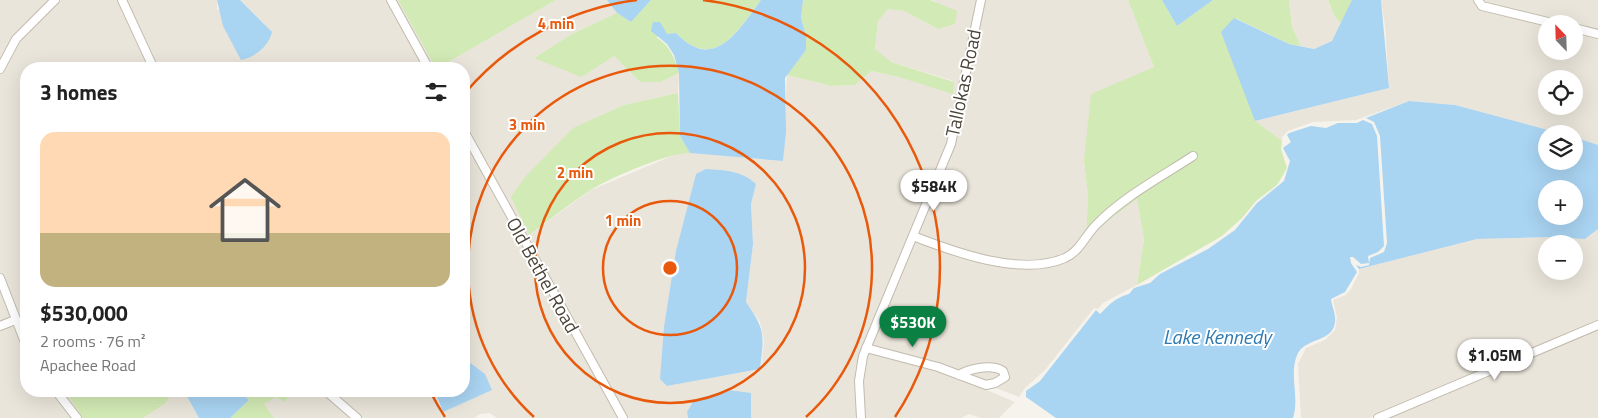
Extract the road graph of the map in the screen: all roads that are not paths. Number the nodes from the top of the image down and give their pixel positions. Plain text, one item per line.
1 (55, 0) edge
2 (122, 0) edge
3 (391, 0) edge
4 (981, 0) edge
5 (1478, 0) edge
6 (1538, 20) edge
7 (1583, 30) edge
8 (1598, 34) edge
9 (151, 62) edge
10 (425, 62) edge
11 (0, 69) edge
12 (470, 143) edge
13 (1193, 156) dead end
14 (913, 236) junction
15 (0, 278) edge
16 (15, 320) junction
17 (1598, 325) edge
18 (0, 326) edge
19 (20, 331) edge
20 (866, 348) junction
21 (959, 375) junction
22 (61, 397) edge
23 (333, 397) edge
24 (1381, 417) edge
25 (77, 418) edge
26 (357, 418) edge
27 (623, 418) edge
28 (861, 418) edge

1 - 11 street
2 - 9 street
3 - 10 street
4 - 14 street, Tallokas Road
5 - 6 street
7 - 8 street
12 - 27 street, Old Bethel Road
13 - 14 street
14 - 20 street, Tallokas Road
15 - 16 street
16 - 18 street
16 - 19 street
17 - 24 street
20 - 21 street
20 - 28 street, Tallokas Road
21 - 21 street
22 - 25 street
23 - 26 street

